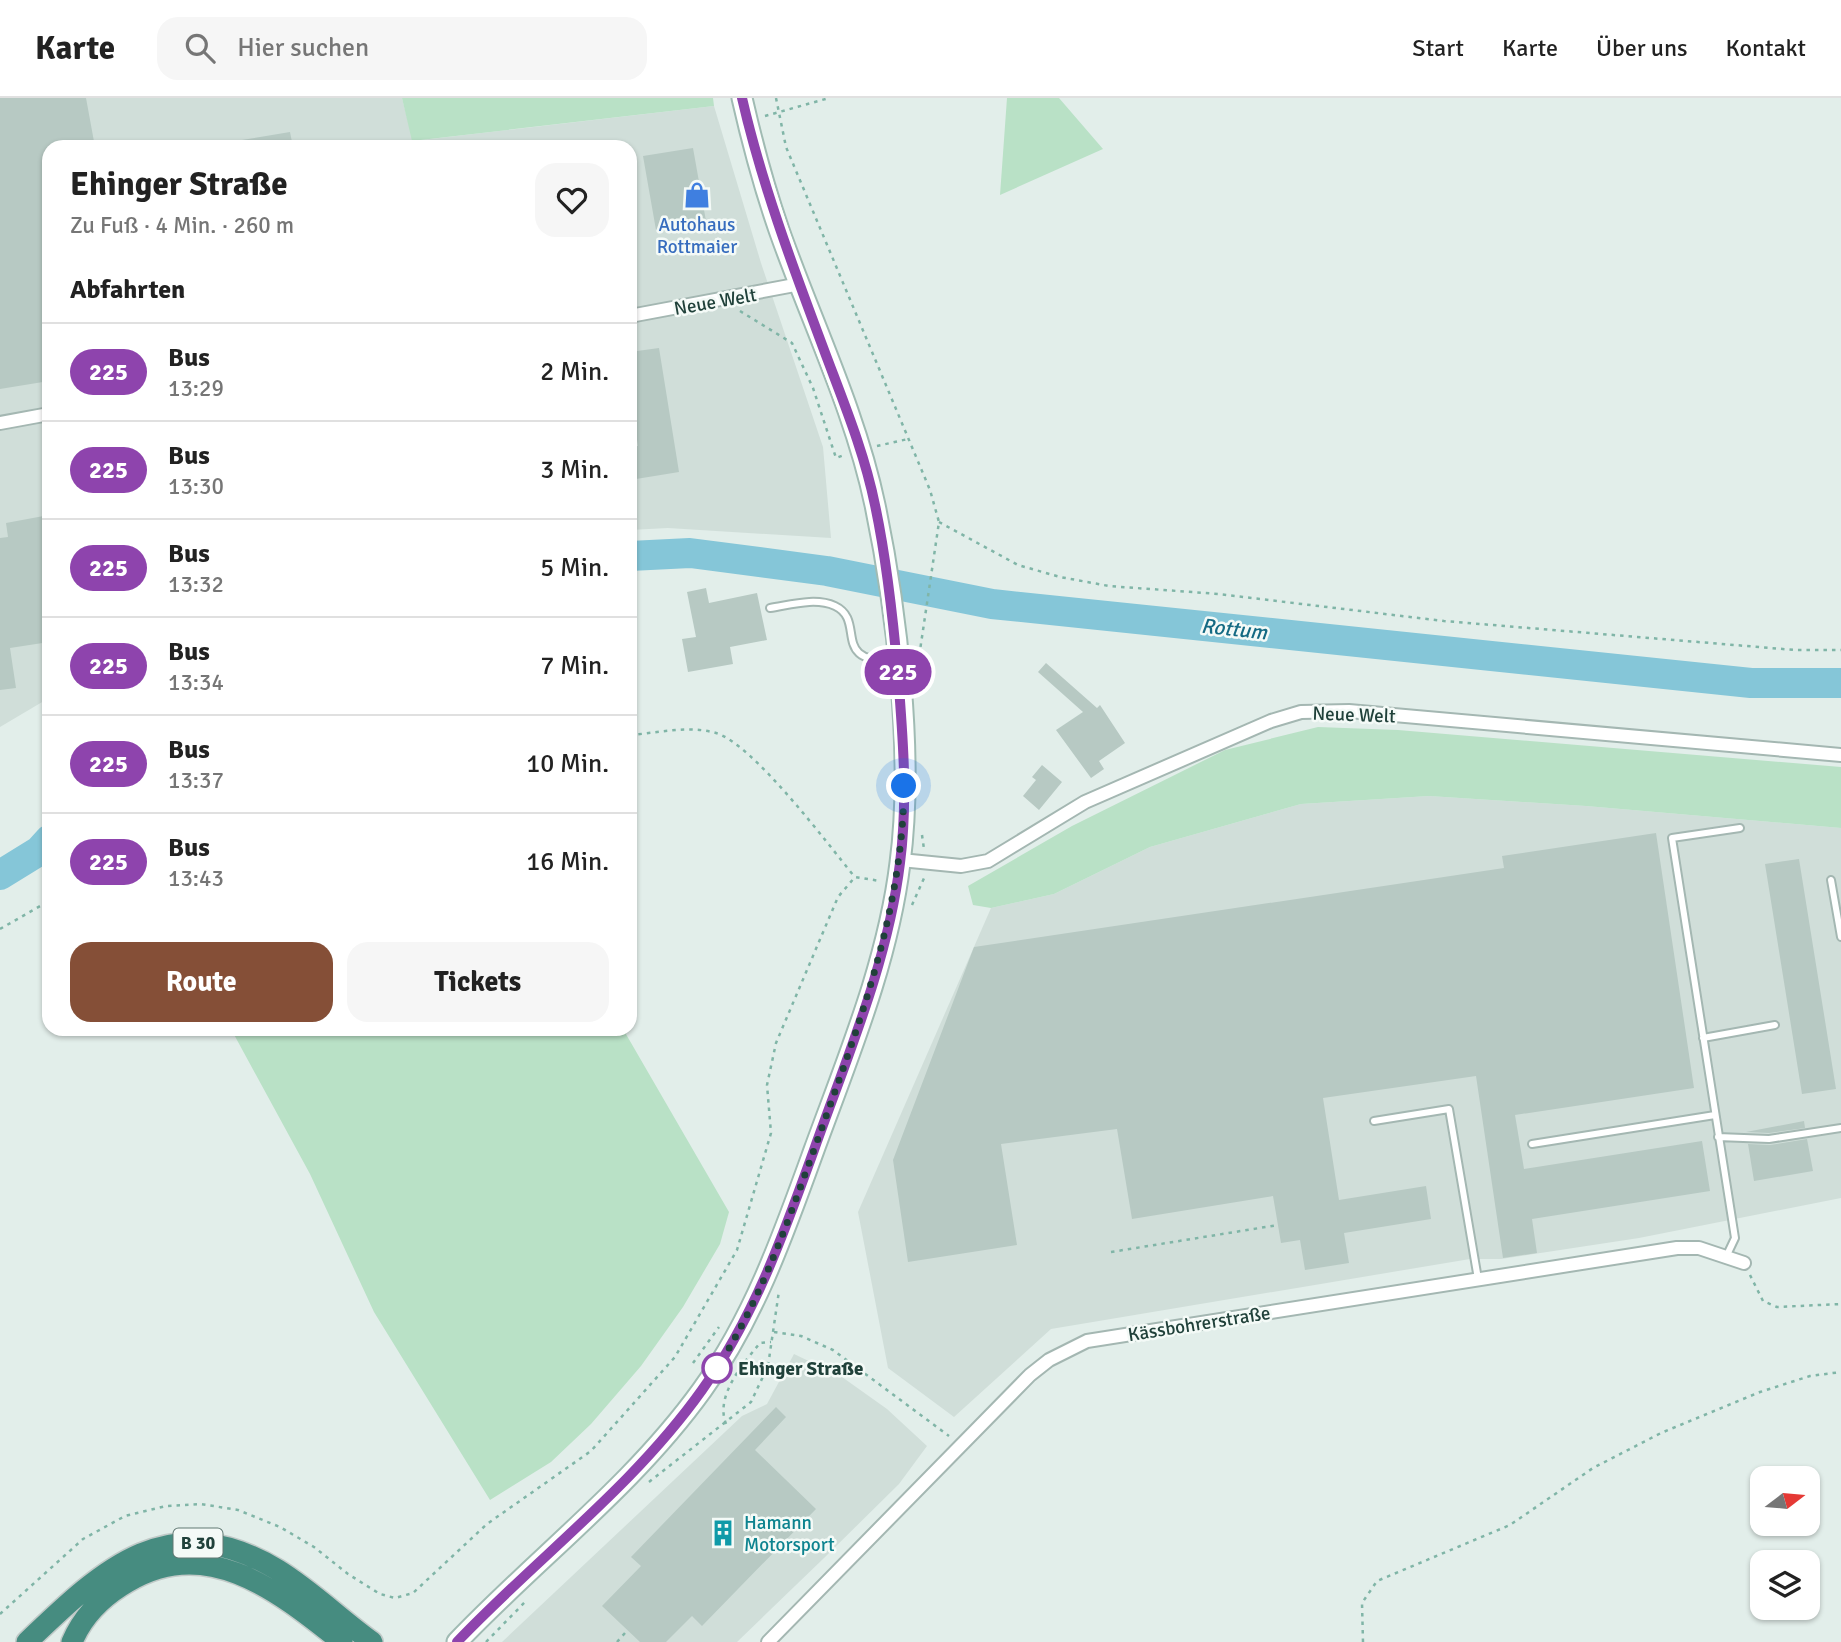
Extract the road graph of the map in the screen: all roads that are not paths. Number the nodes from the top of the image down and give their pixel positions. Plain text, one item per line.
1 (742, 98) edge
2 (800, 284) junction
3 (637, 315) edge
4 (42, 415) edge
5 (0, 423) edge
6 (770, 608) dead end
7 (897, 660) junction
8 (1841, 755) edge
9 (1740, 828) dead end
10 (901, 860) junction
11 (1831, 880) dead end
12 (1841, 936) edge
13 (1775, 1025) dead end
14 (1703, 1038) junction
15 (1715, 1115) junction
16 (1374, 1121) dead end
17 (1841, 1128) edge
18 (1718, 1137) junction
19 (1532, 1143) dead end
20 (1726, 1257) junction
21 (1744, 1263) road end
22 (1478, 1279) junction
23 (27, 1642) edge
24 (72, 1642) edge
25 (342, 1642) edge
26 (372, 1642) edge
27 (457, 1642) edge
28 (768, 1642) edge

1 - 2 main road
2 - 3 street, Neue Welt
2 - 7 main road
4 - 5 street
6 - 7 lane
7 - 10 main road
8 - 10 street, Neue Welt
9 - 14 lane
10 - 27 main road
11 - 12 lane
13 - 14 lane
14 - 15 lane
15 - 18 lane
15 - 19 lane
16 - 22 lane
17 - 18 lane
18 - 20 lane
20 - 21 street, Kässbohrerstraße
20 - 22 street, Kässbohrerstraße
22 - 28 street, Kässbohrerstraße
23 - 26 highway, B 30
24 - 25 highway

